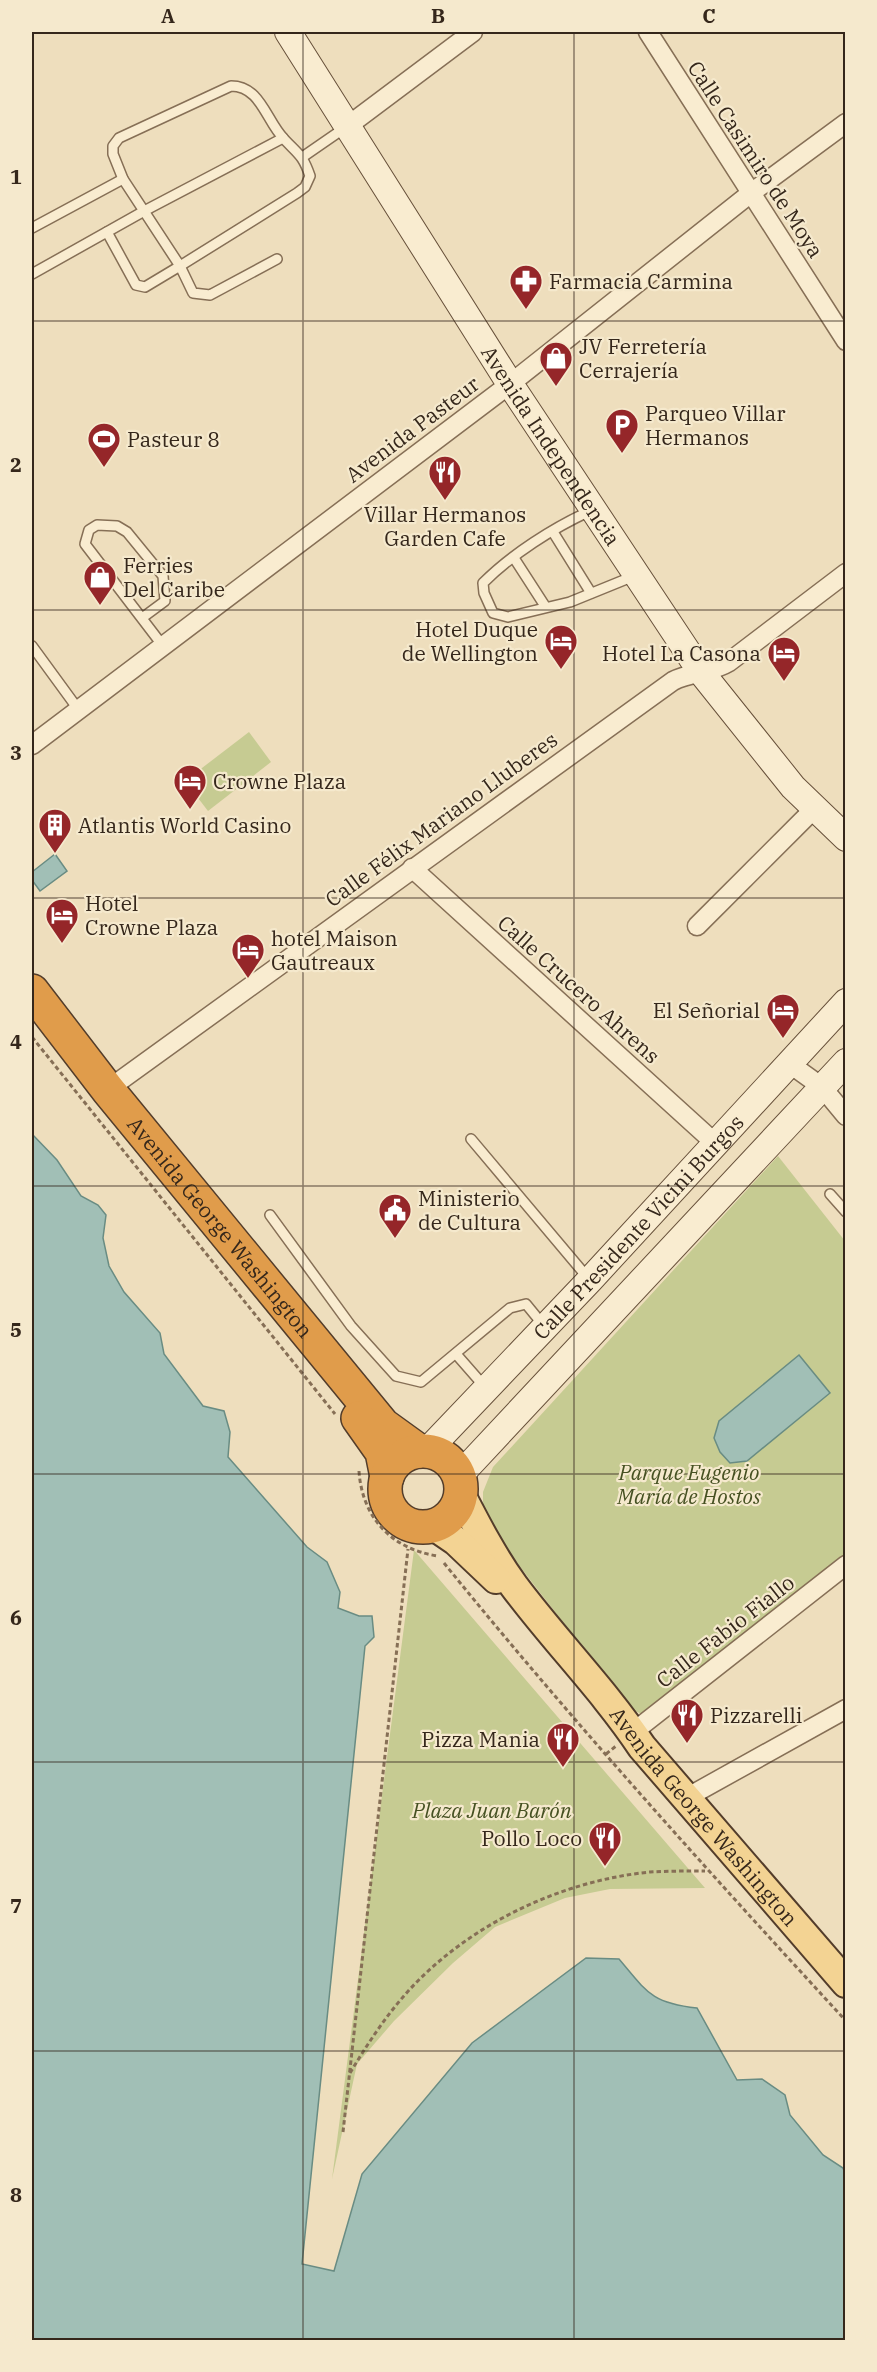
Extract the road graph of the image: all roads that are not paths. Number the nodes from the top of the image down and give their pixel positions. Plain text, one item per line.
1 (288, 32) edge
2 (473, 32) edge
3 (648, 32) edge
4 (846, 123) edge
5 (349, 125) junction
6 (283, 138) junction
7 (304, 156) junction
8 (123, 178) junction
9 (751, 194) junction
10 (146, 210) junction
11 (32, 228) edge
12 (107, 232) junction
13 (277, 260) dead end
14 (180, 266) junction
15 (32, 274) edge
16 (846, 341) edge
17 (510, 384) junction
18 (593, 510) junction
19 (553, 532) junction
20 (514, 558) junction
21 (846, 573) edge
22 (636, 575) junction
23 (591, 593) junction
24 (545, 606) junction
25 (142, 618) junction
26 (32, 646) edge
27 (163, 646) junction
28 (701, 672) junction
29 (78, 709) junction
30 (32, 745) edge
31 (815, 808) junction
32 (846, 838) edge
33 (412, 868) junction
34 (697, 927) dead end
35 (32, 991) edge
36 (846, 1002) edge
37 (32, 1016) edge
38 (846, 1062) edge
39 (790, 1065) junction
40 (822, 1087) junction
41 (102, 1094) junction
42 (846, 1116) edge
43 (471, 1139) dead end
44 (716, 1144) junction
45 (830, 1194) dead end
46 (846, 1212) edge
47 (270, 1215) dead end
48 (590, 1280) junction
49 (544, 1326) junction
50 (456, 1354) junction
51 (486, 1388) junction
52 (423, 1451) junction
53 (373, 1472) junction
54 (460, 1485) junction
55 (434, 1526) junction
56 (846, 1565) edge
57 (564, 1649) junction
58 (846, 1709) edge
59 (632, 1733) junction
60 (686, 1797) junction
61 (846, 1983) edge

1 - 5 street, Avenida Independencia
2 - 5 street
3 - 9 street, Calle Casimiro de Moya
4 - 9 street, Avenida Pasteur
5 - 7 lane
5 - 17 street, Avenida Independencia
6 - 7 lane
6 - 8 lane
6 - 10 lane
7 - 14 lane
8 - 10 lane
8 - 11 lane
9 - 16 street, Calle Casimiro de Moya
9 - 17 street, Avenida Pasteur
10 - 12 lane
10 - 14 lane
12 - 14 lane
12 - 15 lane
13 - 14 lane
17 - 18 street, Avenida Independencia
17 - 27 street, Avenida Pasteur
18 - 19 lane
18 - 22 street, Avenida Independencia
19 - 20 lane
19 - 23 lane
20 - 24 lane
20 - 24 lane
21 - 28 street, Calle Félix Mariano Lluberes
22 - 23 lane
22 - 28 street, Avenida Independencia
23 - 24 lane
25 - 25 lane
25 - 27 lane
26 - 29 lane
27 - 29 street, Avenida Pasteur
28 - 31 street, Avenida Independencia
28 - 33 street, Calle Félix Mariano Lluberes
29 - 30 street, Avenida Pasteur
31 - 32 street, Avenida Independencia
31 - 34 street
33 - 41 street, Calle Félix Mariano Lluberes
33 - 44 street, Calle Crucero Ahrens
35 - 41 highway, Avenida George Washington
36 - 39 street, Calle Presidente Vicini Burgos
37 - 41 highway, Avenida George Washington
38 - 40 street, Calle Presidente Vicini Burgos
39 - 40 street
39 - 44 street, Calle Presidente Vicini Burgos
40 - 42 street
40 - 54 street, Calle Presidente Vicini Burgos
41 - 52 highway, Avenida George Washington
41 - 53 highway, Avenida George Washington
43 - 48 lane
44 - 48 street, Calle Presidente Vicini Burgos
45 - 46 lane
47 - 50 lane
48 - 49 street, Calle Presidente Vicini Burgos
49 - 50 lane
49 - 51 street, Calle Presidente Vicini Burgos
50 - 51 lane
51 - 52 street, Calle Presidente Vicini Burgos
52 - 53 highway
52 - 54 highway
53 - 55 highway
54 - 55 highway
54 - 57 main road, Avenida George Washington
55 - 57 main road, Avenida George Washington
56 - 59 street, Calle Fabio Fiallo
57 - 59 main road, Avenida George Washington
58 - 60 street
59 - 60 main road, Avenida George Washington
60 - 61 main road, Avenida George Washington

